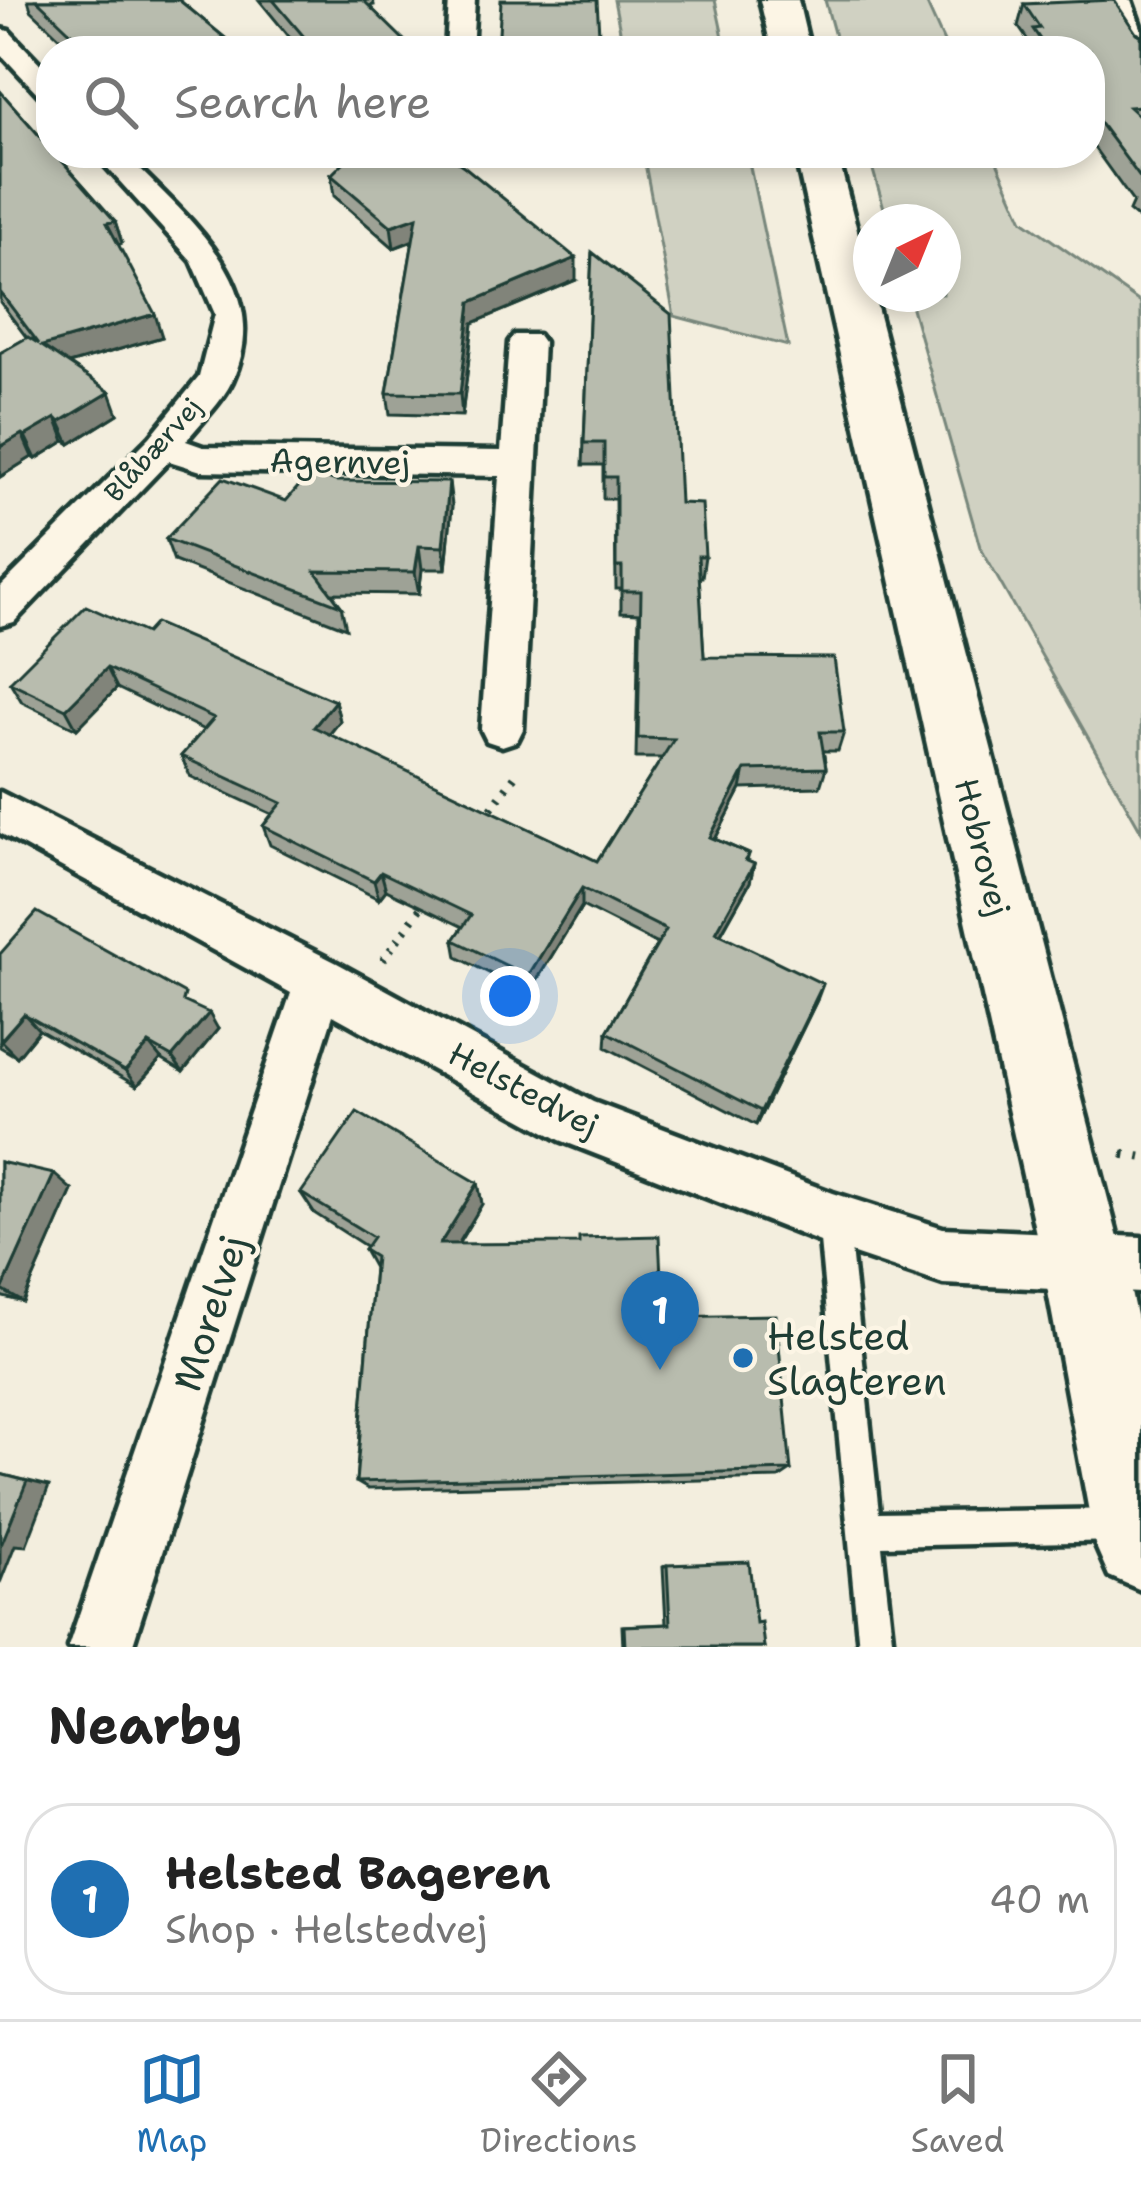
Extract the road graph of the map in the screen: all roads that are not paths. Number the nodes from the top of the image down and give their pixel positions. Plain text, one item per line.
1 (462, 0) edge
2 (779, 0) edge
3 (1118, 0) edge
4 (459, 36) edge
5 (787, 36) edge
6 (2, 42) edge
7 (1141, 46) edge
8 (36, 76) edge
9 (122, 168) edge
10 (820, 168) edge
11 (526, 342) dead end
12 (163, 446) junction
13 (519, 464) junction
14 (0, 611) edge
15 (502, 729) road end
16 (0, 811) edge
17 (337, 989) junction
18 (833, 1220) junction
19 (1113, 1265) edge
20 (865, 1530) junction
21 (1139, 1534) edge
22 (100, 1647) edge
23 (876, 1647) edge

1 - 4 street
2 - 5 main road
3 - 7 street
6 - 8 street
9 - 12 street, Blåbærvej
10 - 19 main road, Hobrovej
11 - 13 street
12 - 13 street, Agernvej
12 - 14 street, Blåbærvej
13 - 15 street
16 - 17 street, Helstedvej
17 - 18 street, Helstedvej
17 - 22 street, Morelvej
18 - 19 street, Helstedvej
18 - 20 lane
19 - 21 main road, Hobrovej
20 - 21 lane
20 - 23 lane

